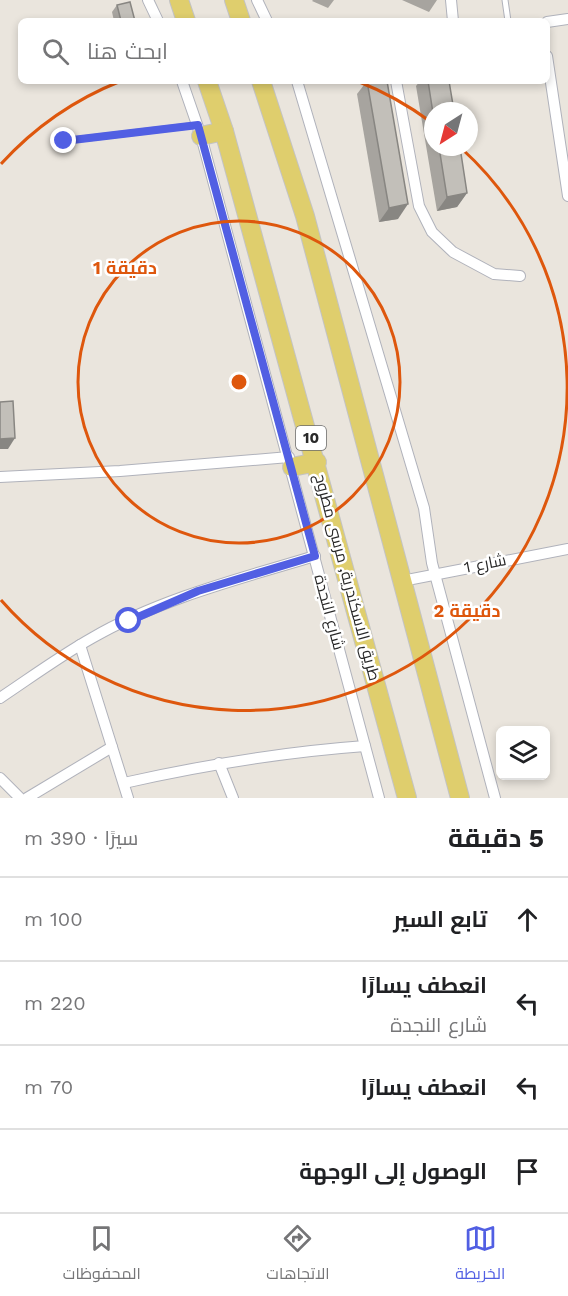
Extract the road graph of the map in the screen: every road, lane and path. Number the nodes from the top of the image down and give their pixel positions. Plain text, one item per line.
1 (148, 0) edge
2 (179, 0) edge
3 (257, 0) edge
4 (451, 0) edge
5 (505, 0) edge
6 (157, 18) edge
7 (185, 18) edge
8 (266, 18) edge
9 (453, 18) edge
10 (508, 18) edge
11 (568, 19) edge
12 (550, 22) edge
13 (550, 76) edge
14 (183, 84) edge
15 (208, 84) edge
16 (262, 84) edge
17 (298, 84) edge
18 (397, 84) edge
19 (200, 131) junction
20 (224, 131) junction
21 (64, 141) dead end
22 (568, 196) edge
23 (520, 276) dead end
24 (291, 462) junction
25 (317, 462) junction
26 (0, 477) edge
27 (568, 549) edge
28 (315, 556) junction
29 (435, 573) junction
30 (402, 581) junction
31 (80, 645) junction
32 (0, 698) edge
33 (365, 746) junction
34 (112, 747) junction
35 (219, 763) junction
36 (0, 778) edge
37 (124, 783) junction
38 (20, 798) edge
39 (27, 798) edge
40 (128, 798) edge
41 (233, 798) edge
42 (379, 798) edge
43 (407, 798) edge
44 (460, 798) edge
45 (495, 798) edge

1 - 6 street
2 - 7 main road
3 - 8 street
4 - 9 street
5 - 10 lane
11 - 12 street
13 - 22 street
14 - 19 street, شارع النجدة
15 - 20 main road, طريق الاسكندرية, مرسى مطروح / 10
16 - 30 main road
17 - 29 street
18 - 23 street
19 - 20 main road
19 - 21 lane
19 - 24 street, شارع النجدة
20 - 25 main road, طريق الاسكندرية, مرسى مطروح / 10
24 - 25 main road
24 - 26 street
24 - 28 street, شارع النجدة
25 - 43 main road, طريق الاسكندرية, مرسى مطروح / 10
27 - 29 street, شارع 1
28 - 31 street
28 - 33 street, شارع النجدة
29 - 30 street, شارع 1
29 - 45 street
30 - 44 main road
31 - 32 street
31 - 34 street
33 - 35 street
33 - 42 street, شارع النجدة
34 - 37 street
34 - 39 street
35 - 37 street
35 - 41 street
36 - 38 street
37 - 40 street

